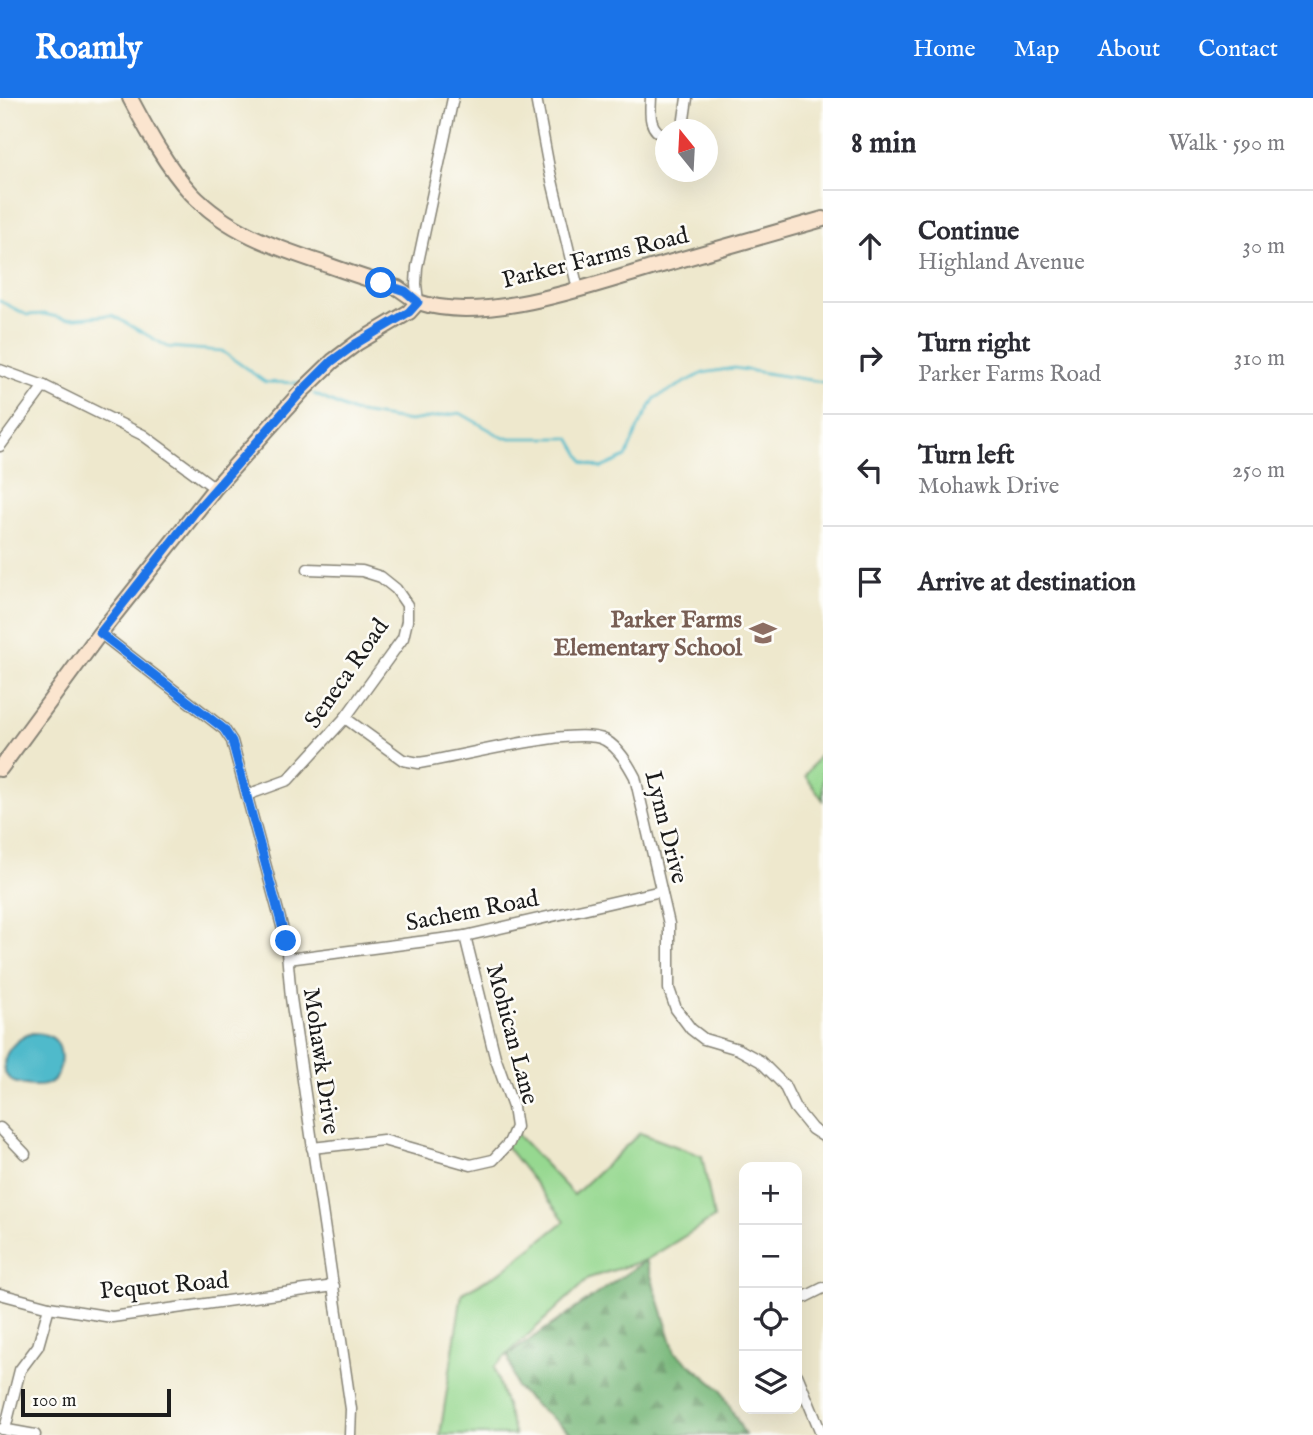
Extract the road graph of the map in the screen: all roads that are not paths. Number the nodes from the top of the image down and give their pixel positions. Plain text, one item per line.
1 (130, 98) edge
2 (453, 98) edge
3 (536, 98) edge
4 (651, 98) edge
5 (687, 98) edge
6 (685, 119) edge
7 (655, 130) edge
8 (823, 219) edge
9 (579, 289) junction
10 (418, 302) junction
11 (0, 370) edge
12 (44, 386) junction
13 (0, 446) edge
14 (215, 488) junction
15 (308, 569) dead end
16 (100, 633) junction
17 (345, 718) junction
18 (0, 769) edge
19 (247, 795) junction
20 (661, 891) junction
21 (465, 936) junction
22 (288, 959) junction
23 (0, 1128) edge
24 (823, 1136) edge
25 (312, 1148) junction
26 (25, 1154) dead end
27 (334, 1286) junction
28 (823, 1289) edge
29 (0, 1294) edge
30 (802, 1298) edge
31 (49, 1307) junction
32 (802, 1387) edge
33 (2, 1429) edge
34 (35, 1435) edge
35 (350, 1435) edge
36 (822, 1435) edge

1 - 10 street
2 - 10 street
3 - 9 street
4 - 7 street
5 - 6 street
8 - 9 street, Parker Farms Road
9 - 10 street, Parker Farms Road
10 - 14 street
11 - 12 street
12 - 13 street
12 - 14 street
14 - 16 street
15 - 17 street, Seneca Road
16 - 18 street
16 - 19 street, Mohawk Drive
17 - 19 street, Seneca Road
17 - 20 street, Lynn Drive
19 - 22 street, Mohawk Drive
20 - 21 street, Sachem Road
20 - 24 street, Lynn Drive
21 - 22 street, Sachem Road
21 - 25 street, Mohican Lane
22 - 25 street, Mohawk Drive
23 - 26 street
25 - 27 street, Mohawk Drive
27 - 31 street, Pequot Road
27 - 35 street, Mohawk Drive
28 - 30 street
29 - 31 street, Pequot Road
31 - 33 street
32 - 36 street
33 - 34 street

